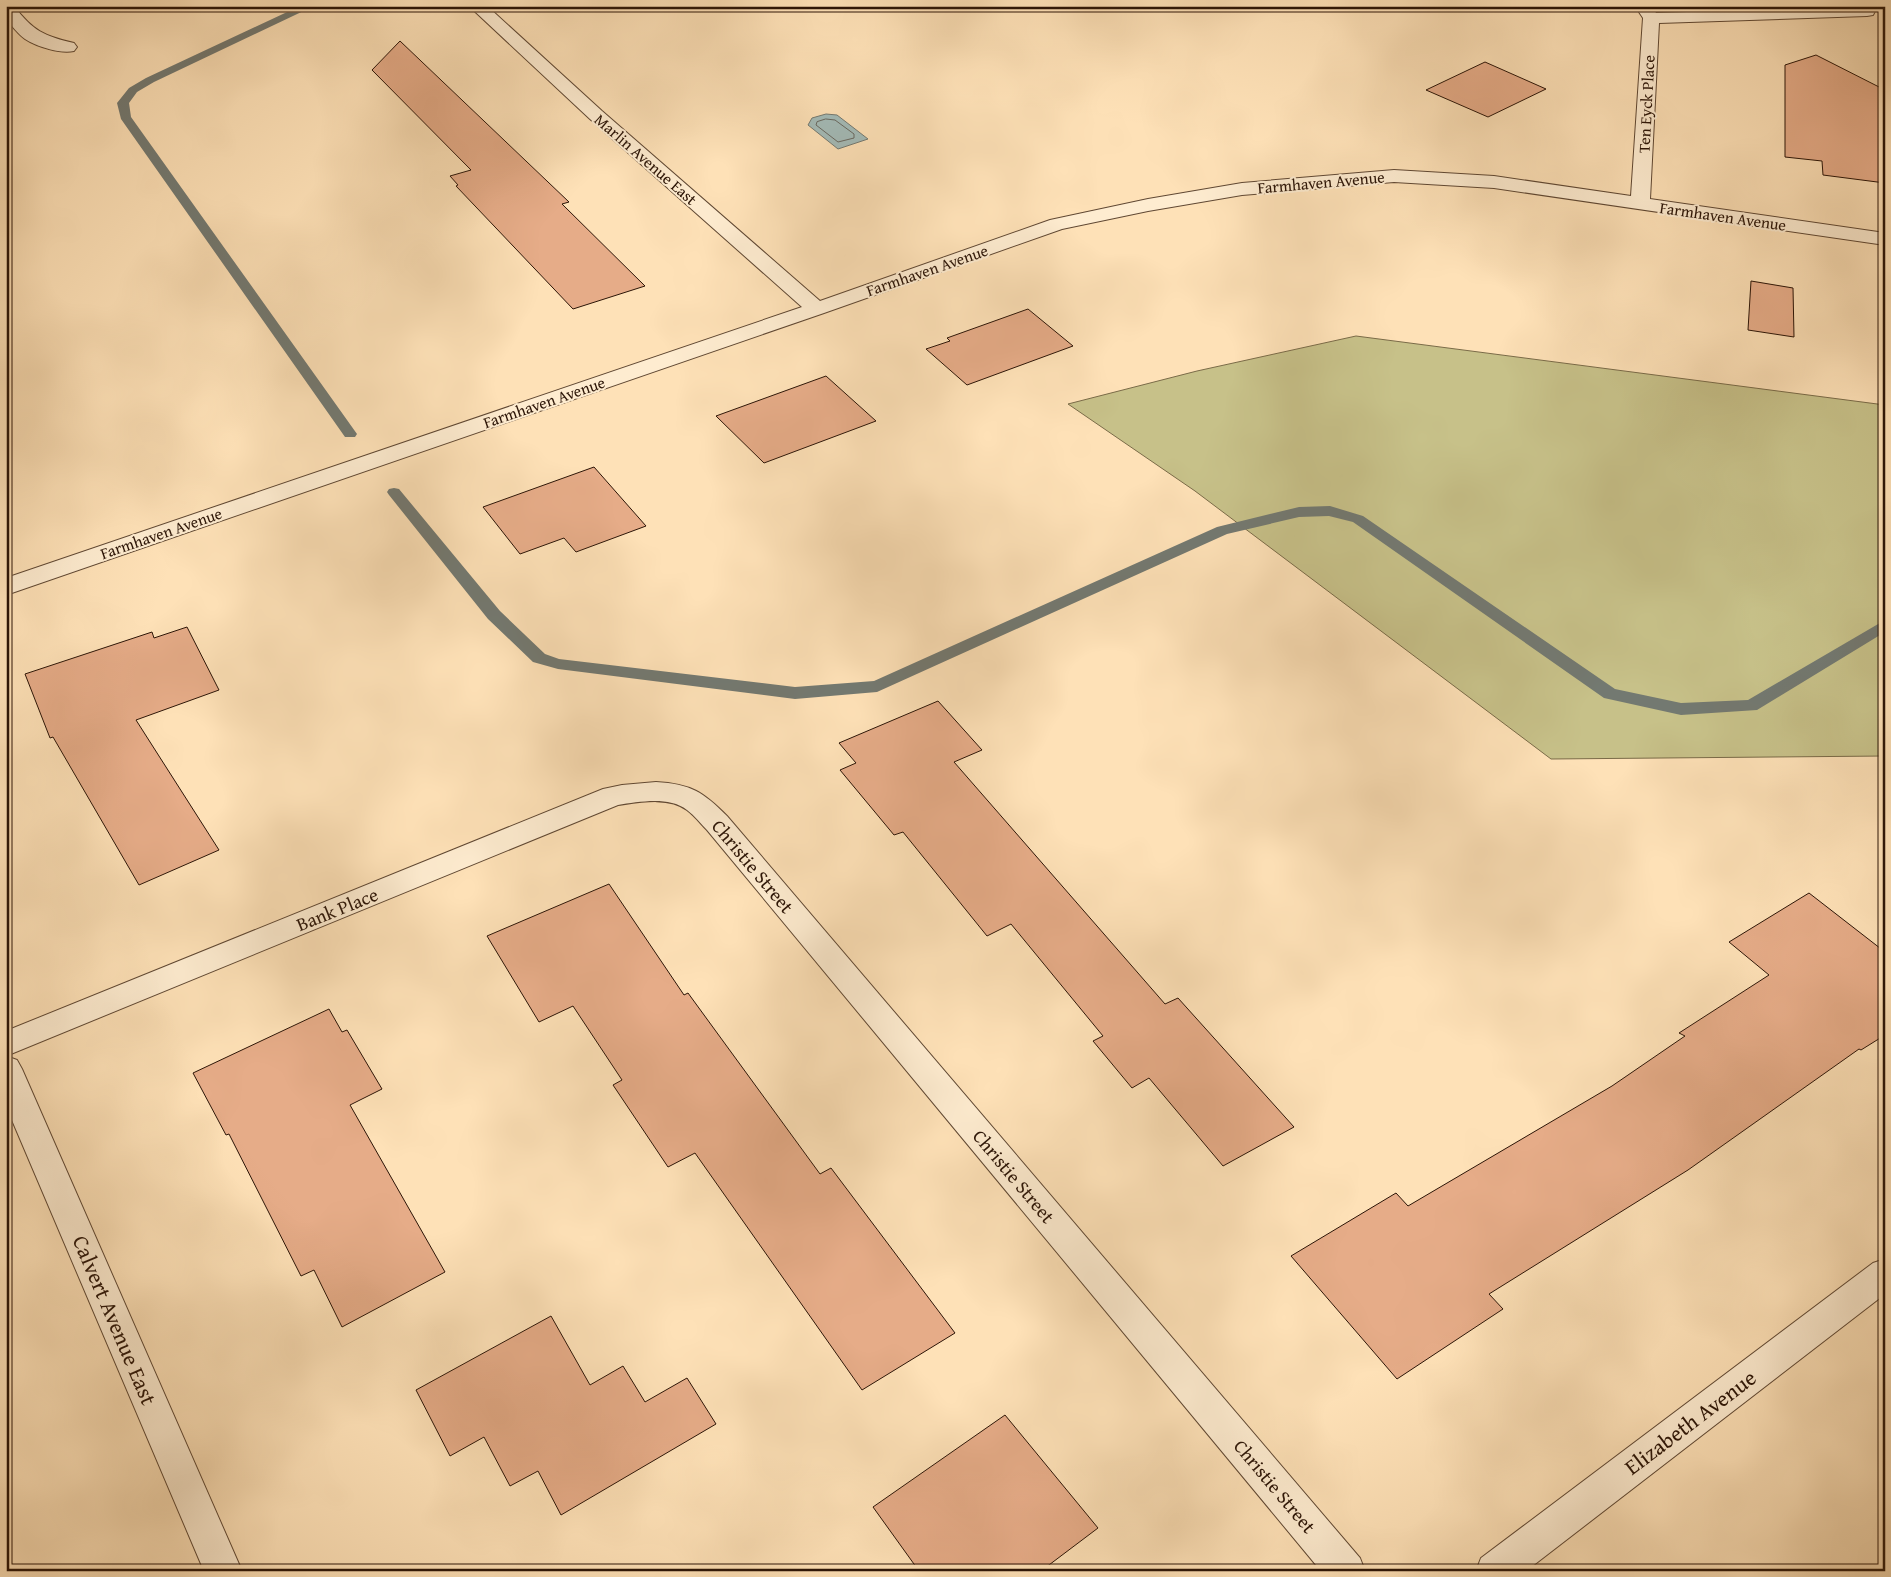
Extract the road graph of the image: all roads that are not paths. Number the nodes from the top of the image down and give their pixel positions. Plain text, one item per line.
1 (477, 6) edge
2 (6, 7) edge
3 (1870, 9) edge
4 (1647, 12) edge
5 (1885, 16) edge
6 (68, 47) dead end
7 (1640, 204) junction
8 (1885, 239) edge
9 (817, 309) junction
10 (6, 587) edge
11 (672, 794) joint
12 (6, 1044) edge
13 (6, 1069) edge
14 (1885, 1274) edge
15 (223, 1571) edge
16 (1346, 1571) edge
17 (1495, 1571) edge

1 - 9 street, Marlin Avenue East
2 - 6 street
3 - 4 street
3 - 5 street
4 - 7 street, Ten Eyck Place
7 - 8 street, Farmhaven Avenue
7 - 9 street, Farmhaven Avenue
9 - 10 street, Farmhaven Avenue
11 - 12 street, Bank Place
11 - 16 street, Christie Street
13 - 15 street, Calvert Avenue East
14 - 17 street, Elizabeth Avenue

